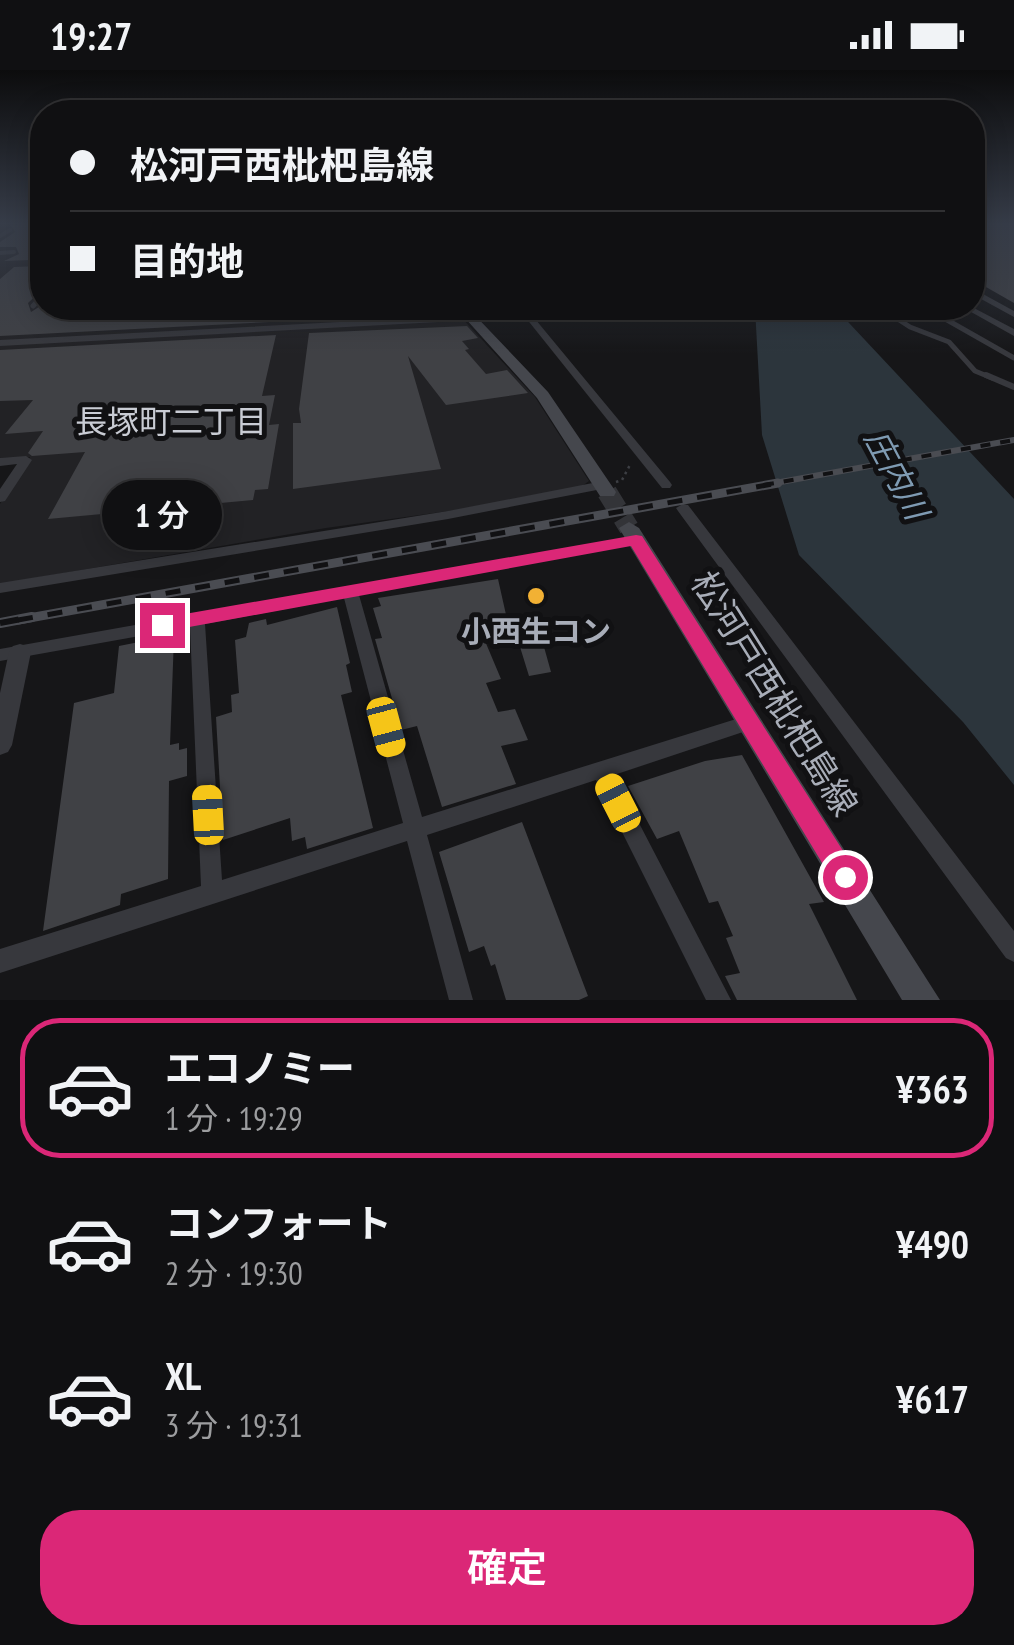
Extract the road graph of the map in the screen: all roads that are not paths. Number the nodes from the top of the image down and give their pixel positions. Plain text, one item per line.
1 (985, 297) edge
2 (1014, 314) edge
3 (985, 317) edge
4 (358, 320) edge
5 (473, 320) edge
6 (532, 320) edge
7 (899, 320) edge
8 (947, 320) edge
9 (1014, 333) edge
10 (0, 343) edge
11 (1014, 358) edge
12 (1014, 386) edge
13 (0, 462) edge
14 (666, 485) dead end
15 (605, 488) joint
16 (0, 498) edge
17 (683, 508) dead end
18 (632, 534) joint
19 (0, 588) edge
20 (350, 591) junction
21 (197, 618) junction
22 (10, 654) edge
23 (748, 722) junction
24 (0, 745) edge
25 (602, 770) junction
26 (414, 829) junction
27 (212, 894) junction
28 (1014, 950) edge
29 (0, 962) edge
30 (460, 1000) edge
31 (719, 1000) edge
32 (922, 1000) edge

1 - 2 street
3 - 9 street
4 - 10 street
5 - 15 main road
6 - 14 street
7 - 12 lane
8 - 11 lane
13 - 16 street
15 - 19 street
17 - 28 street
18 - 20 street
18 - 23 main road, 松河戸西枇杷島線
20 - 21 street
20 - 26 street
21 - 22 street
21 - 27 street
22 - 24 street
23 - 25 street
23 - 32 main road, 松河戸西枇杷島線
25 - 26 street
25 - 31 street
26 - 27 street
26 - 30 street
27 - 29 street

